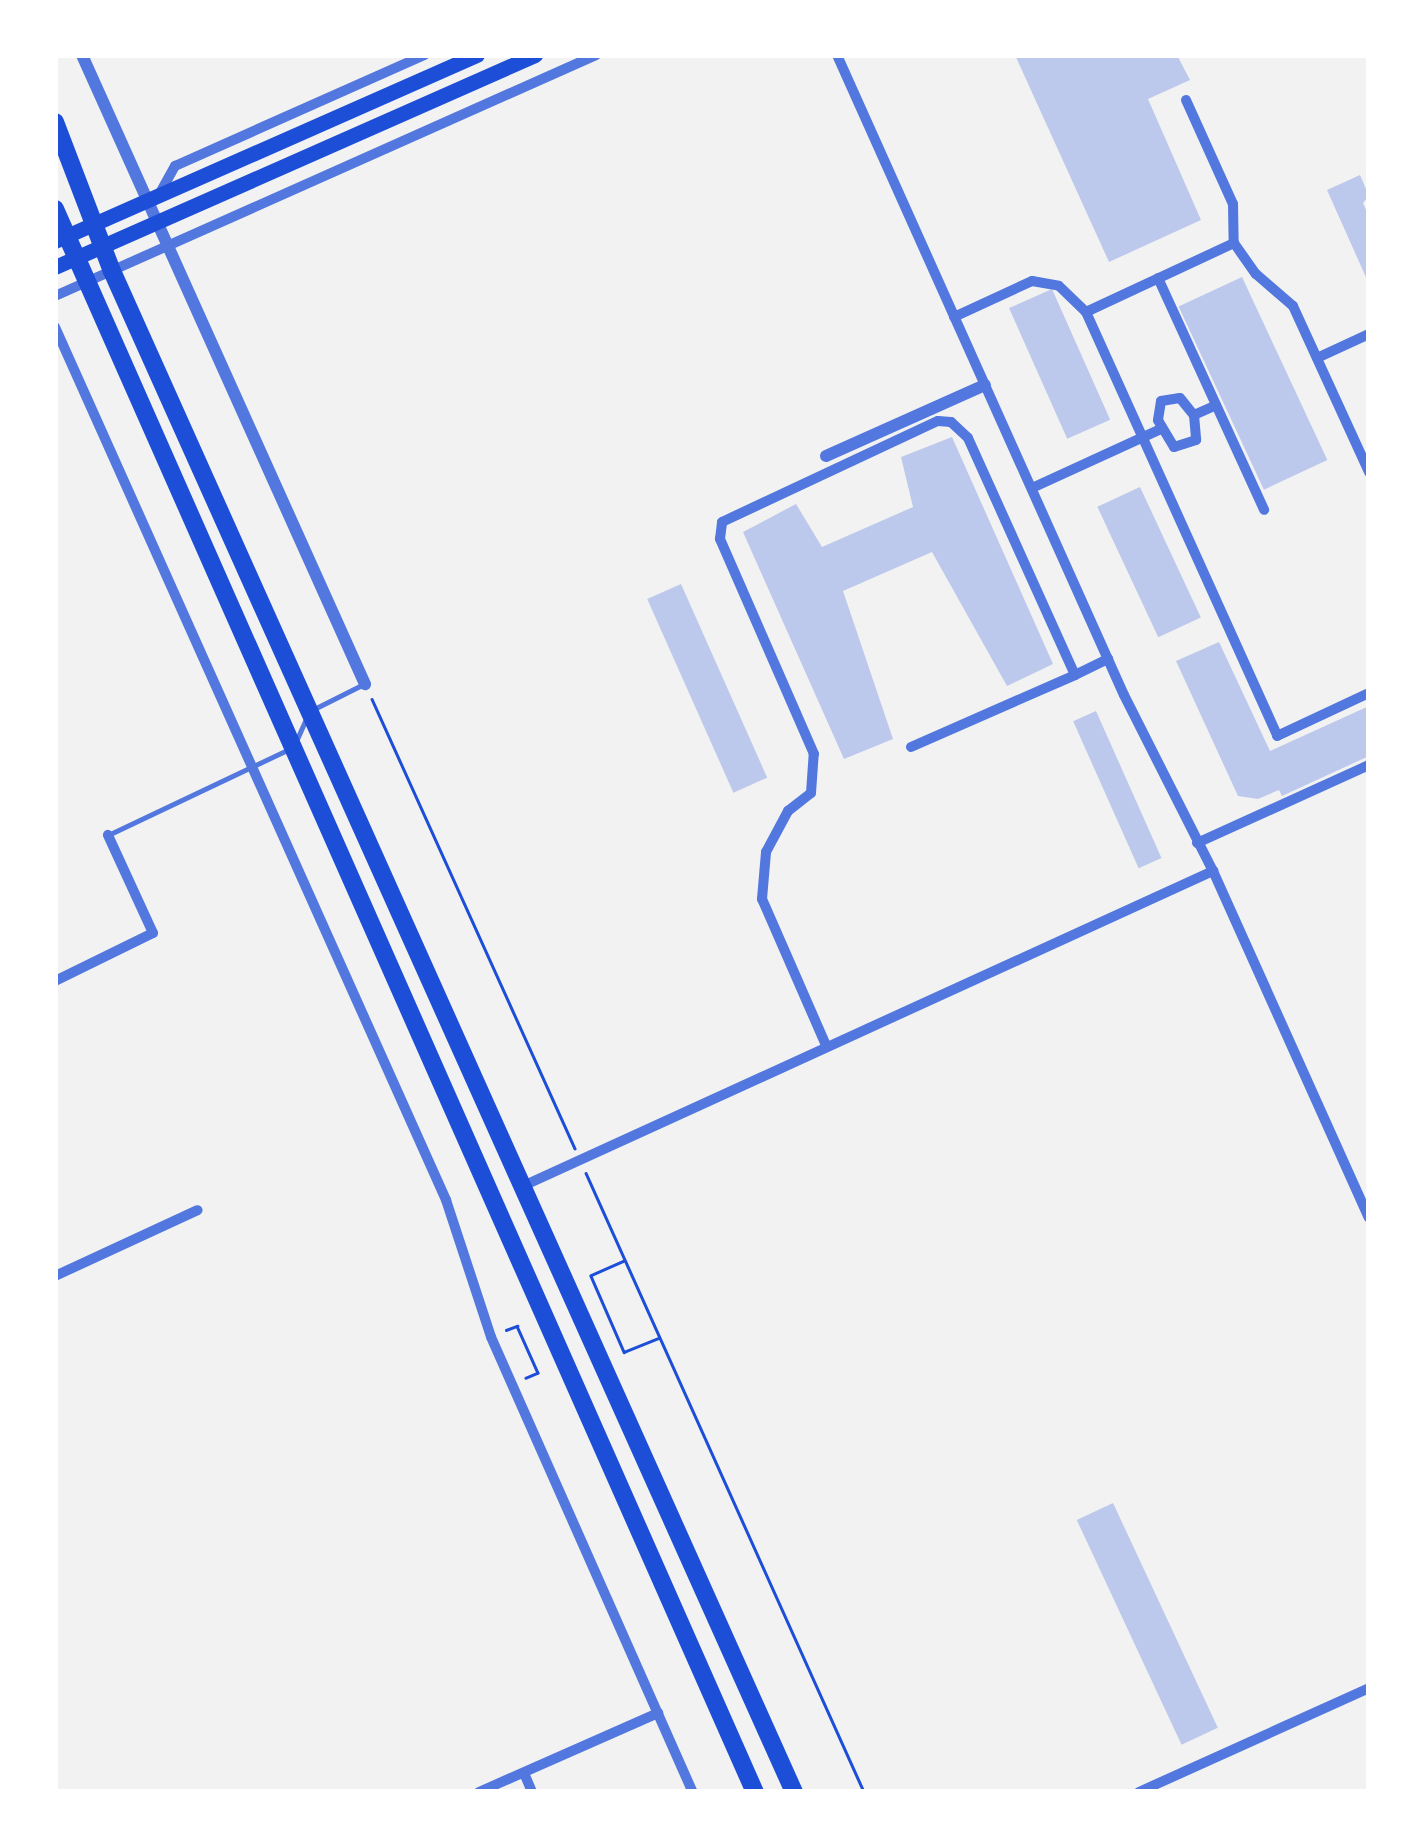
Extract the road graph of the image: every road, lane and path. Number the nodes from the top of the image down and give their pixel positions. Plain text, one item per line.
1 (82, 55) edge
2 (424, 55) edge
3 (476, 55) edge
4 (536, 55) edge
5 (596, 55) edge
6 (837, 55) edge
7 (1186, 100) dead end
8 (55, 122) edge
9 (153, 199) junction
10 (55, 209) edge
11 (158, 224) junction
12 (93, 226) junction
13 (61, 239) edge
14 (1234, 243) junction
15 (168, 246) junction
16 (103, 248) junction
17 (77, 258) junction
18 (55, 267) edge
19 (112, 271) junction
20 (1158, 278) junction
21 (88, 281) junction
22 (55, 296) edge
23 (1086, 312) junction
24 (954, 318) junction
25 (55, 326) edge
26 (1369, 334) edge
27 (1316, 358) junction
28 (985, 385) junction
29 (1216, 405) junction
30 (1194, 415) junction
31 (1162, 429) junction
32 (1143, 438) junction
33 (826, 456) dead end
34 (1369, 472) edge
35 (1032, 488) junction
36 (1264, 510) dead end
37 (1108, 659) junction
38 (1075, 674) junction
39 (365, 684) junction
40 (1369, 693) edge
41 (311, 711) junction
42 (911, 747) dead end
43 (292, 748) junction
44 (1369, 764) edge
45 (253, 768) junction
46 (108, 835) joint
47 (1197, 843) junction
48 (1213, 871) junction
49 (55, 980) edge
50 (825, 1043) junction
51 (580, 1159) junction
52 (523, 1186) junction
53 (198, 1210) dead end
54 (1369, 1218) edge
55 (625, 1260) junction
56 (55, 1276) edge
57 (517, 1326) dead end
58 (660, 1337) junction
59 (538, 1373) dead end
60 (1369, 1688) edge
61 (658, 1713) junction
62 (524, 1773) junction
63 (479, 1792) edge
64 (532, 1792) edge
65 (693, 1792) edge
66 (755, 1792) edge
67 (794, 1792) edge
68 (864, 1792) edge
69 (1139, 1792) edge

1 - 9 street
2 - 9 street
3 - 9 main road
4 - 11 main road
5 - 15 street
6 - 24 street
7 - 14 street
8 - 12 highway
9 - 11 street
9 - 12 main road
10 - 13 highway
11 - 15 street
11 - 16 main road
12 - 13 main road
12 - 16 highway
13 - 17 highway
14 - 20 street
14 - 27 street
15 - 19 street
15 - 39 street
16 - 17 main road
16 - 19 highway
17 - 18 main road
17 - 21 highway
19 - 21 street
19 - 41 highway
20 - 23 street
20 - 29 street
21 - 22 street
21 - 43 highway
23 - 24 street
23 - 32 street
24 - 28 street
25 - 45 street
26 - 27 street
27 - 34 street
28 - 33 street
28 - 35 street
29 - 30 street
29 - 36 street
30 - 31 street
30 - 31 street
31 - 32 street
32 - 35 street
32 - 40 street
35 - 37 street
37 - 38 street
37 - 47 street
38 - 42 street
38 - 50 street
39 - 41 lane
39 - 51 path
41 - 43 lane
41 - 52 highway
43 - 45 lane
43 - 66 highway
44 - 47 street
45 - 46 lane
45 - 61 street
46 - 49 street
47 - 48 street
48 - 50 street
48 - 54 street
50 - 51 street
51 - 52 street
51 - 55 path
52 - 67 highway
53 - 56 street
55 - 58 path
55 - 58 path
57 - 59 path
58 - 68 path
60 - 69 street
61 - 62 street
61 - 65 street
62 - 63 street
62 - 64 street

